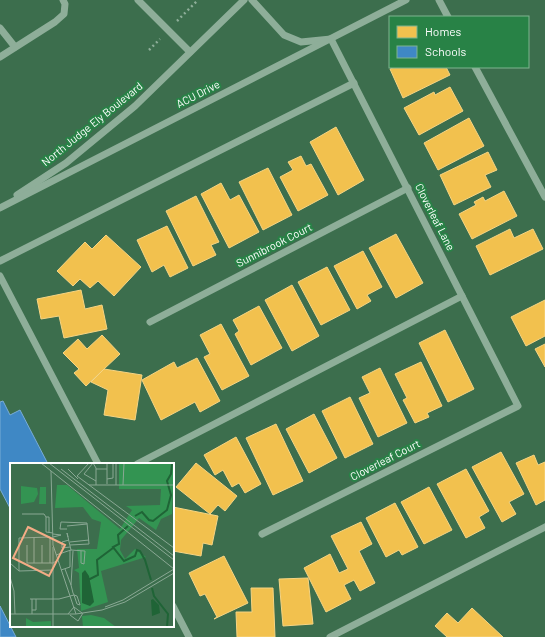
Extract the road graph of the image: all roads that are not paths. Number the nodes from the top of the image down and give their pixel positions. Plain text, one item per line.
1 (63, 0) edge
2 (138, 0) edge
3 (244, 0) edge
4 (252, 0) edge
5 (406, 0) edge
6 (439, 0) edge
7 (447, 16) edge
8 (0, 28) edge
9 (331, 39) junction
10 (15, 47) junction
11 (190, 52) junction
12 (0, 57) edge
13 (476, 68) edge
14 (354, 83) junction
15 (408, 188) junction
16 (545, 197) edge
17 (0, 207) edge
18 (0, 262) edge
19 (0, 276) edge
20 (462, 296) junction
21 (150, 322) dead end
22 (518, 406) joint
23 (97, 463) edge
24 (139, 463) edge
25 (545, 527) edge
26 (262, 534) dead end
27 (174, 608) edge
28 (189, 637) edge
29 (330, 637) edge

1 - 10 street
2 - 11 street
3 - 11 street, North Judge Ely Boulevard
4 - 9 street
5 - 9 street, ACU Drive
6 - 7 street
8 - 10 street
9 - 14 street, Cloverleaf Lane
9 - 17 street, ACU Drive
10 - 12 street
11 - 17 street, North Judge Ely Boulevard
13 - 16 street
14 - 15 street, Cloverleaf Lane
14 - 18 street
15 - 20 street, Cloverleaf Lane
15 - 21 street, Sunnibrook Court
19 - 23 street
20 - 22 street, Cloverleaf Lane
20 - 24 street
22 - 26 street, Cloverleaf Court
25 - 29 street
27 - 28 street

